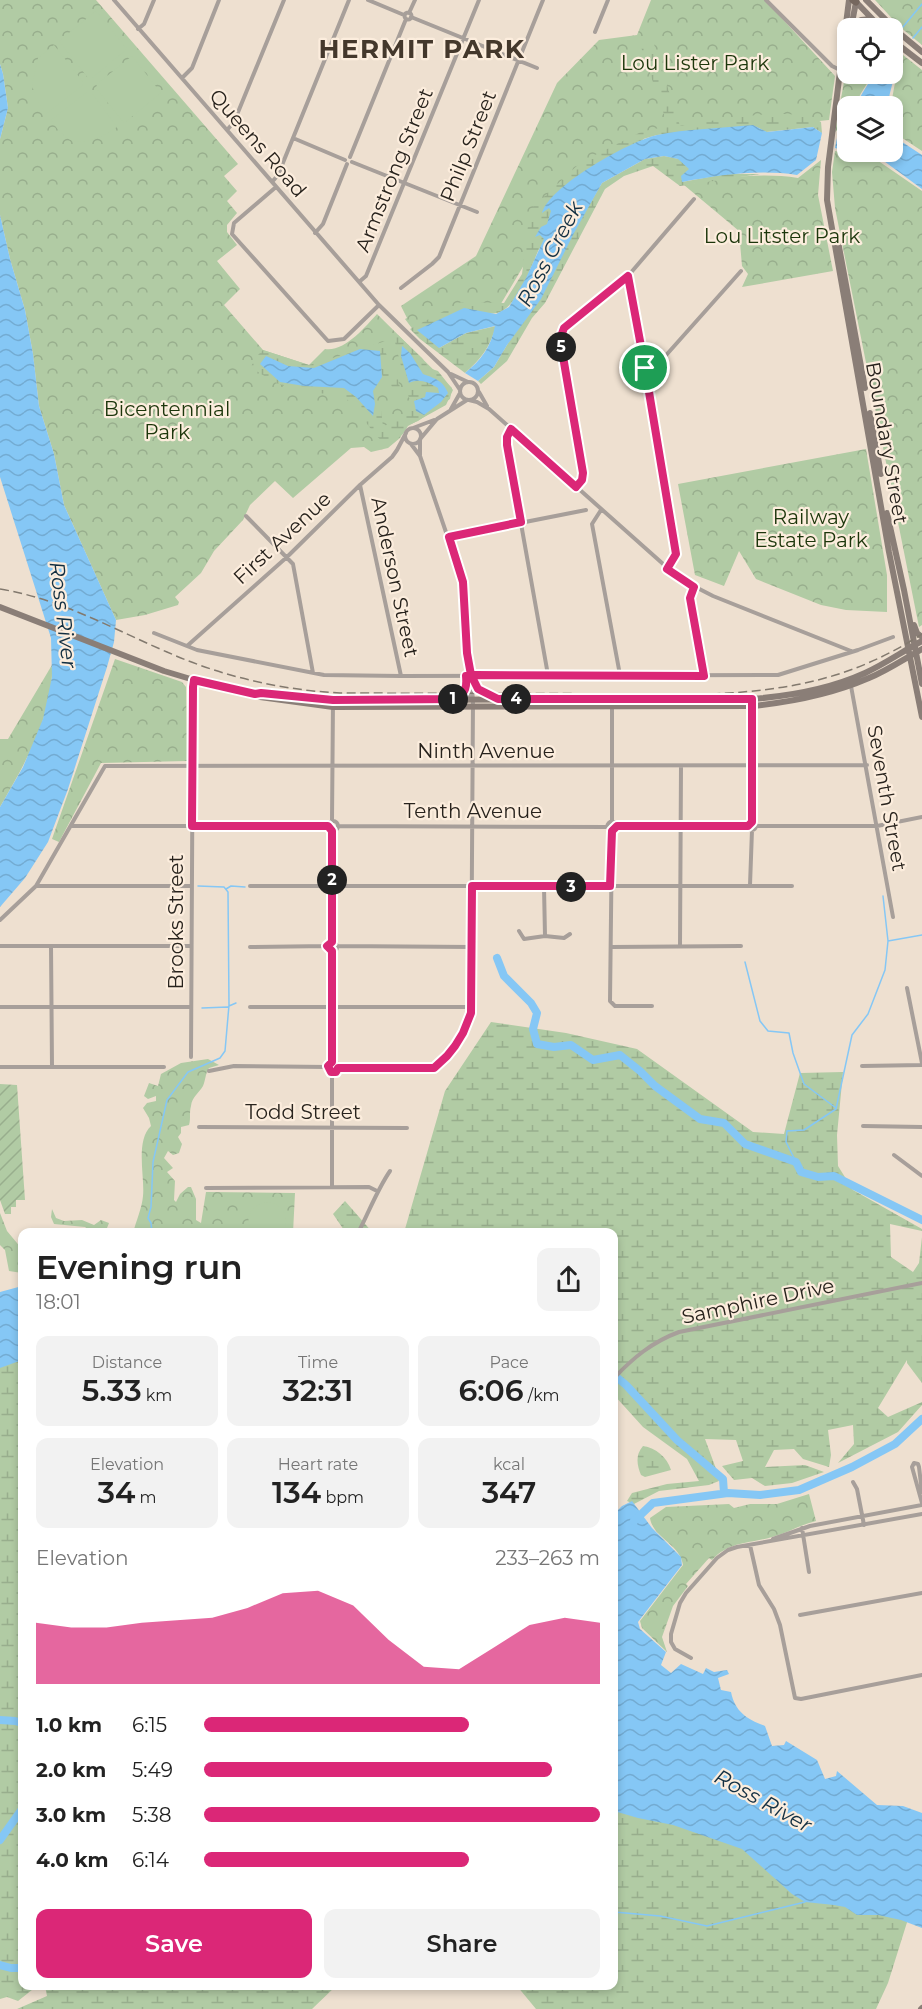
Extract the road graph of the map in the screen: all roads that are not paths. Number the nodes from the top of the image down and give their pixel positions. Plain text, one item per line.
1 (114, 0) edge
2 (154, 0) edge
3 (219, 0) edge
4 (284, 0) edge
5 (349, 0) edge
6 (368, 0) edge
7 (415, 0) edge
8 (479, 0) edge
9 (543, 0) edge
10 (608, 0) edge
11 (766, 0) edge
12 (866, 0) edge
13 (854, 1) edge
14 (408, 16) junction
15 (849, 18) edge
16 (852, 18) edge
17 (870, 18) edge
18 (138, 29) junction
19 (595, 32) dead end
20 (464, 39) junction
21 (903, 48) edge
22 (922, 52) edge
23 (519, 61) junction
24 (922, 63) edge
25 (537, 68) dead end
26 (837, 68) edge
27 (182, 78) junction
28 (839, 84) edge
29 (227, 130) junction
30 (293, 138) junction
31 (348, 161) junction
32 (272, 182) junction
33 (404, 184) junction
34 (276, 187) junction
35 (694, 199) dead end
36 (460, 206) junction
37 (829, 210) junction
38 (477, 212) dead end
39 (315, 233) junction
40 (741, 271) dead end
41 (628, 276) junction
42 (359, 282) junction
43 (401, 288) dead end
44 (379, 306) junction
45 (645, 368) junction
46 (448, 372) junction
47 (469, 382) junction
48 (460, 391) junction
49 (478, 391) junction
50 (468, 400) junction
51 (451, 409) junction
52 (489, 410) junction
53 (437, 419) junction
54 (412, 429) junction
55 (511, 429) junction
56 (406, 433) junction
57 (421, 439) junction
58 (411, 444) junction
59 (398, 450) junction
60 (420, 456) junction
61 (360, 485) junction
62 (576, 487) junction
63 (601, 509) junction
64 (586, 510) dead end
65 (246, 516) dead end
66 (521, 522) junction
67 (449, 537) junction
68 (287, 557) junction
69 (667, 569) junction
70 (694, 587) junction
71 (906, 595) junction
72 (0, 607) edge
73 (154, 633) dead end
74 (893, 637) dead end
75 (922, 639) edge
76 (187, 646) junction
77 (914, 650) edge
78 (851, 651) junction
79 (898, 663) junction
80 (313, 673) junction
81 (468, 675) junction
82 (548, 675) junction
83 (620, 675) junction
84 (401, 676) junction
85 (704, 676) junction
86 (194, 680) junction
87 (922, 684) edge
88 (467, 686) junction
89 (850, 686) junction
90 (456, 699) junction
91 (498, 699) junction
92 (471, 702) junction
93 (752, 702) junction
94 (333, 704) junction
95 (920, 705) junction
96 (612, 706) junction
97 (922, 717) edge
98 (193, 765) junction
99 (867, 765) junction
100 (333, 766) junction
101 (472, 766) junction
102 (612, 766) junction
103 (681, 766) junction
104 (752, 766) junction
105 (922, 817) edge
106 (332, 821) junction
107 (612, 821) junction
108 (72, 826) junction
109 (192, 826) junction
110 (328, 826) junction
111 (338, 826) junction
112 (472, 826) junction
113 (608, 826) junction
114 (617, 826) junction
115 (680, 826) junction
116 (752, 826) junction
117 (877, 826) junction
118 (332, 831) junction
119 (612, 831) junction
120 (750, 885) junction
121 (36, 886) junction
122 (192, 886) junction
123 (250, 886) dead end
124 (332, 886) junction
125 (472, 886) junction
126 (610, 886) junction
127 (681, 886) junction
128 (792, 886) dead end
129 (544, 887) junction
130 (893, 917) dead end
131 (0, 920) edge
132 (519, 931) dead end
133 (570, 934) dead end
134 (545, 936) junction
135 (564, 938) junction
136 (524, 939) junction
137 (332, 942) junction
138 (517, 944) dead end
139 (569, 944) dead end
140 (0, 946) edge
141 (51, 946) junction
142 (191, 946) junction
143 (327, 946) junction
144 (337, 946) junction
145 (680, 946) junction
146 (741, 946) dead end
147 (250, 947) dead end
148 (472, 947) junction
149 (611, 947) junction
150 (332, 951) junction
151 (907, 988) dead end
152 (332, 1006) junction
153 (652, 1006) dead end
154 (0, 1007) edge
155 (52, 1007) junction
156 (191, 1007) junction
157 (250, 1007) dead end
158 (472, 1007) junction
159 (191, 1057) dead end
160 (332, 1062) junction
161 (922, 1064) edge
162 (52, 1066) junction
163 (862, 1066) dead end
164 (0, 1067) edge
165 (164, 1067) dead end
166 (328, 1067) junction
167 (338, 1068) junction
168 (209, 1071) dead end
169 (332, 1072) junction
170 (863, 1126) dead end
171 (922, 1126) edge
172 (199, 1127) dead end
173 (332, 1127) junction
174 (407, 1128) dead end
175 (894, 1155) dead end
176 (390, 1171) dead end
177 (922, 1176) edge
178 (332, 1187) junction
179 (206, 1188) dead end
180 (377, 1191) junction
181 (361, 1228) edge
182 (922, 1283) edge
183 (618, 1373) edge
184 (853, 1482) dead end
185 (922, 1492) edge
186 (922, 1504) edge
187 (922, 1514) edge
188 (862, 1516) junction
189 (864, 1525) junction
190 (802, 1528) junction
191 (803, 1537) junction
192 (767, 1542) junction
193 (750, 1545) junction
194 (809, 1572) dead end
195 (922, 1593) edge
196 (800, 1615) dead end
197 (691, 1659) dead end
198 (922, 1676) edge

1 - 18 street, Queens Road
2 - 18 street
3 - 27 street
4 - 29 street
5 - 30 street
6 - 14 street
7 - 14 street
8 - 20 street, Armstrong Street
9 - 23 street, Philp Street
10 - 19 street
11 - 26 street
12 - 22 main road
13 - 15 main road, Boundary Street
13 - 16 main road
13 - 17 main road
14 - 20 street
14 - 31 street
18 - 27 street, Queens Road
20 - 23 street
20 - 33 street, Armstrong Street
21 - 24 main road
23 - 25 street
23 - 36 street, Philp Street
27 - 29 street, Queens Road
28 - 37 main road, Boundary Street
29 - 32 street, Queens Road
30 - 31 street
30 - 32 street
31 - 33 street
31 - 39 street
32 - 34 street, Queens Road
33 - 36 street
33 - 42 street, Armstrong Street
34 - 39 street, Queens Road
34 - 44 street
35 - 41 street
36 - 38 street
36 - 43 street, Philp Street
37 - 71 main road, Boundary Street
37 - 77 main road, Boundary Street
39 - 42 street, Queens Road
40 - 45 street
41 - 45 street
41 - 62 street
42 - 44 street, Queens Road
44 - 46 street, Queens Road
45 - 69 street
46 - 47 street
46 - 48 street
47 - 48 street
47 - 49 street
48 - 50 street
48 - 51 street
49 - 50 street
49 - 52 street
50 - 51 street
50 - 52 street
51 - 53 street
52 - 55 street
53 - 54 street
53 - 57 street
54 - 56 street
54 - 57 street
55 - 62 street
55 - 66 street
56 - 58 street
56 - 59 street, First Avenue
57 - 58 street
57 - 60 street
58 - 59 street, First Avenue
58 - 60 street
59 - 61 street, First Avenue
60 - 67 street
61 - 68 street, First Avenue
61 - 84 street, Anderson Street
62 - 63 street
63 - 69 street
63 - 83 street
64 - 66 street
65 - 68 street
66 - 67 street
66 - 82 street
67 - 81 street
68 - 76 street, First Avenue
68 - 80 street
69 - 70 street
70 - 78 street
70 - 85 street
71 - 75 main road
71 - 77 main road, Boundary Street
72 - 86 main road
73 - 76 street
74 - 78 street
75 - 77 main road
76 - 80 street
77 - 79 main road
77 - 87 main road, Boundary Street
77 - 93 main road
77 - 95 main road, Boundary Street
78 - 85 street
79 - 89 main road
79 - 95 main road
80 - 84 street
81 - 82 street
81 - 84 street
81 - 88 street
81 - 91 main road
81 - 92 street
82 - 83 street
83 - 85 street
86 - 94 main road
86 - 98 street, Brooks Street
88 - 90 main road
88 - 92 street
89 - 93 main road
89 - 99 street, Seventh Street
90 - 92 main road
90 - 94 main road
91 - 92 main road
91 - 93 main road
92 - 94 main road
92 - 96 main road
92 - 101 street
93 - 96 main road
93 - 104 street
94 - 100 street
95 - 97 main road, Boundary Street
96 - 102 street
98 - 100 street, Ninth Avenue
98 - 108 street, Ninth Avenue
98 - 109 street, Brooks Street
99 - 104 street, Ninth Avenue
99 - 117 street, Seventh Street
100 - 101 street, Ninth Avenue
100 - 106 street
101 - 102 street, Ninth Avenue
101 - 112 street
102 - 103 street, Ninth Avenue
102 - 107 street
103 - 104 street, Ninth Avenue
103 - 115 street
104 - 116 street
105 - 117 street
106 - 110 street
106 - 111 street
107 - 113 street
107 - 114 street
108 - 109 street
108 - 121 street
109 - 110 street
109 - 122 street, Brooks Street
110 - 118 street
111 - 112 street, Tenth Avenue
111 - 118 street
112 - 113 street, Tenth Avenue
112 - 125 street
113 - 119 street
114 - 115 street
114 - 119 street
115 - 116 street
115 - 127 street
116 - 117 street
116 - 120 street
117 - 130 street, Seventh Street
118 - 124 street
119 - 126 street
120 - 127 street
120 - 128 street
121 - 122 street
121 - 131 street
122 - 142 street, Brooks Street
123 - 124 street
124 - 125 street
124 - 137 street
125 - 129 street
125 - 148 street
126 - 127 street
126 - 129 street
126 - 149 street
127 - 145 street
129 - 134 street
132 - 136 street
133 - 135 street
134 - 135 street
134 - 136 street
135 - 139 street
136 - 138 street
137 - 143 street
137 - 144 street
140 - 141 street
141 - 142 street
141 - 155 street
142 - 156 street, Brooks Street
143 - 147 street
143 - 150 street
144 - 148 street
144 - 150 street
145 - 146 street
145 - 149 street
148 - 158 street
149 - 153 street
150 - 152 street
151 - 161 street
152 - 157 street
152 - 158 street
152 - 160 street
154 - 155 street
155 - 156 street
155 - 162 street
156 - 159 street, Brooks Street
158 - 167 street
160 - 166 street
160 - 167 street
161 - 163 street
162 - 164 street
162 - 165 street
166 - 168 street
166 - 169 street
167 - 169 street
169 - 173 street
170 - 171 street
172 - 173 street, Todd Street
173 - 174 street, Todd Street
173 - 178 street
175 - 177 street
176 - 180 street
178 - 179 street
178 - 180 street
180 - 181 street
182 - 183 street, Samphire Drive
184 - 188 street
185 - 186 street
186 - 188 street
187 - 189 street
188 - 189 street
188 - 190 street
189 - 191 street
190 - 191 street
190 - 192 street
191 - 192 street
191 - 194 street
192 - 193 street
193 - 197 street
193 - 198 street
195 - 196 street

